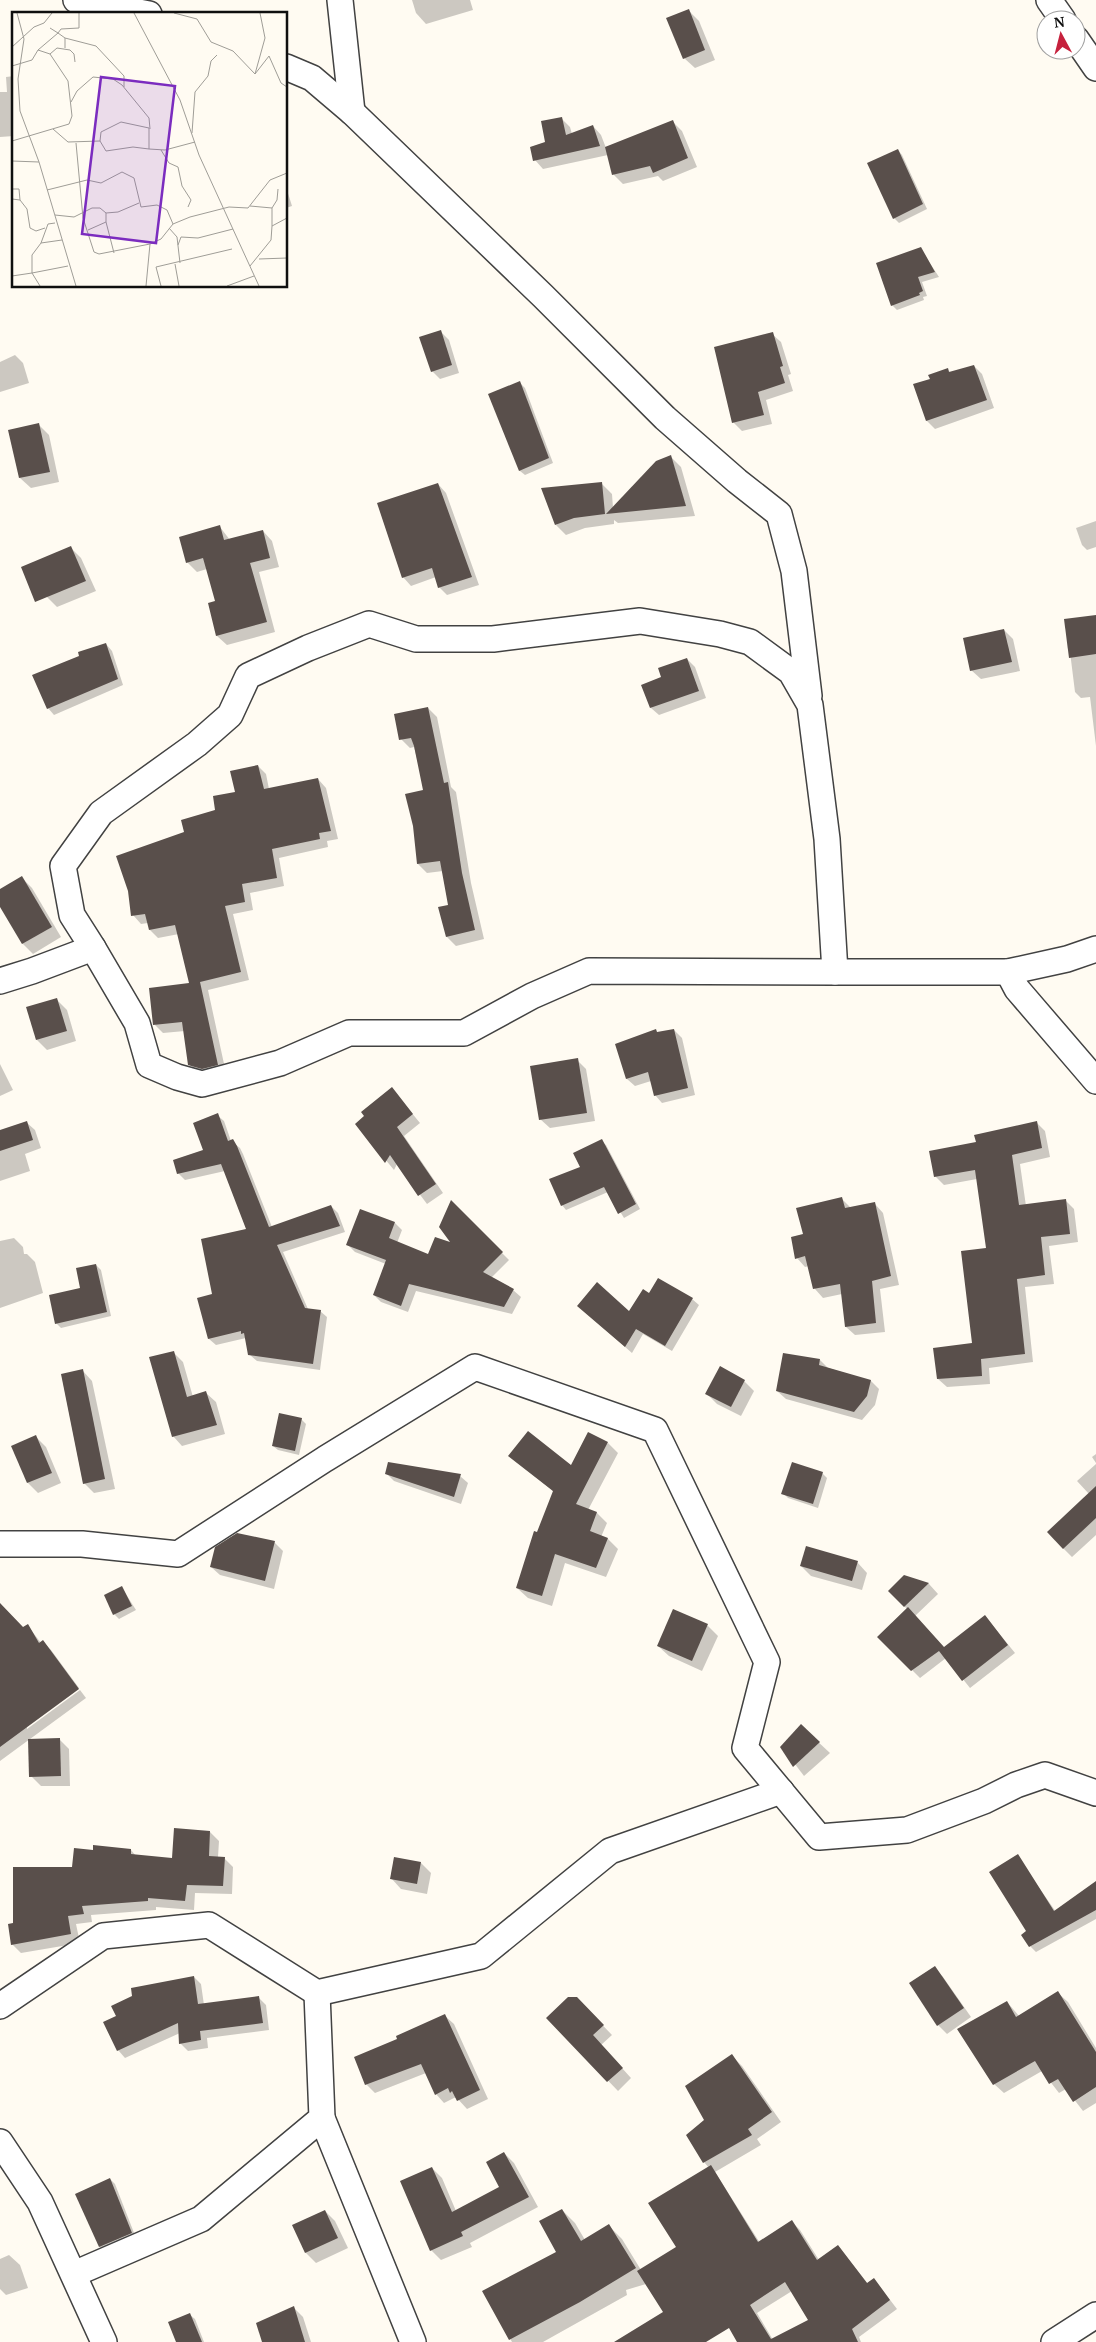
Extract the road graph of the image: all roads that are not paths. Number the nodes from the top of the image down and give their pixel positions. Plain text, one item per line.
1 (76, 0) edge
2 (340, 0) edge
3 (139, 12) edge
4 (1086, 54) edge
5 (288, 68) edge
6 (1096, 68) edge
7 (352, 112) junction
8 (810, 705) junction
9 (93, 948) junction
10 (1096, 949) edge
11 (835, 972) junction
12 (1008, 972) junction
13 (0, 981) edge
14 (1096, 1081) edge
15 (0, 1544) edge
16 (781, 1791) junction
17 (1096, 1793) edge
18 (317, 1992) junction
19 (0, 2006) edge
20 (322, 2118) junction
21 (0, 2142) edge
22 (74, 2274) junction
23 (1096, 2315) edge
24 (104, 2342) edge
25 (414, 2342) edge
26 (1054, 2342) edge

1 - 3 street
2 - 7 street
4 - 6 street
5 - 7 street
7 - 8 street
8 - 9 street
8 - 11 street
9 - 11 street
9 - 13 street
10 - 12 street
11 - 12 street
12 - 14 street
15 - 16 street
16 - 17 street
16 - 18 street
18 - 19 street
18 - 20 street
20 - 22 street
20 - 25 street
21 - 22 street
22 - 24 street
23 - 26 street

